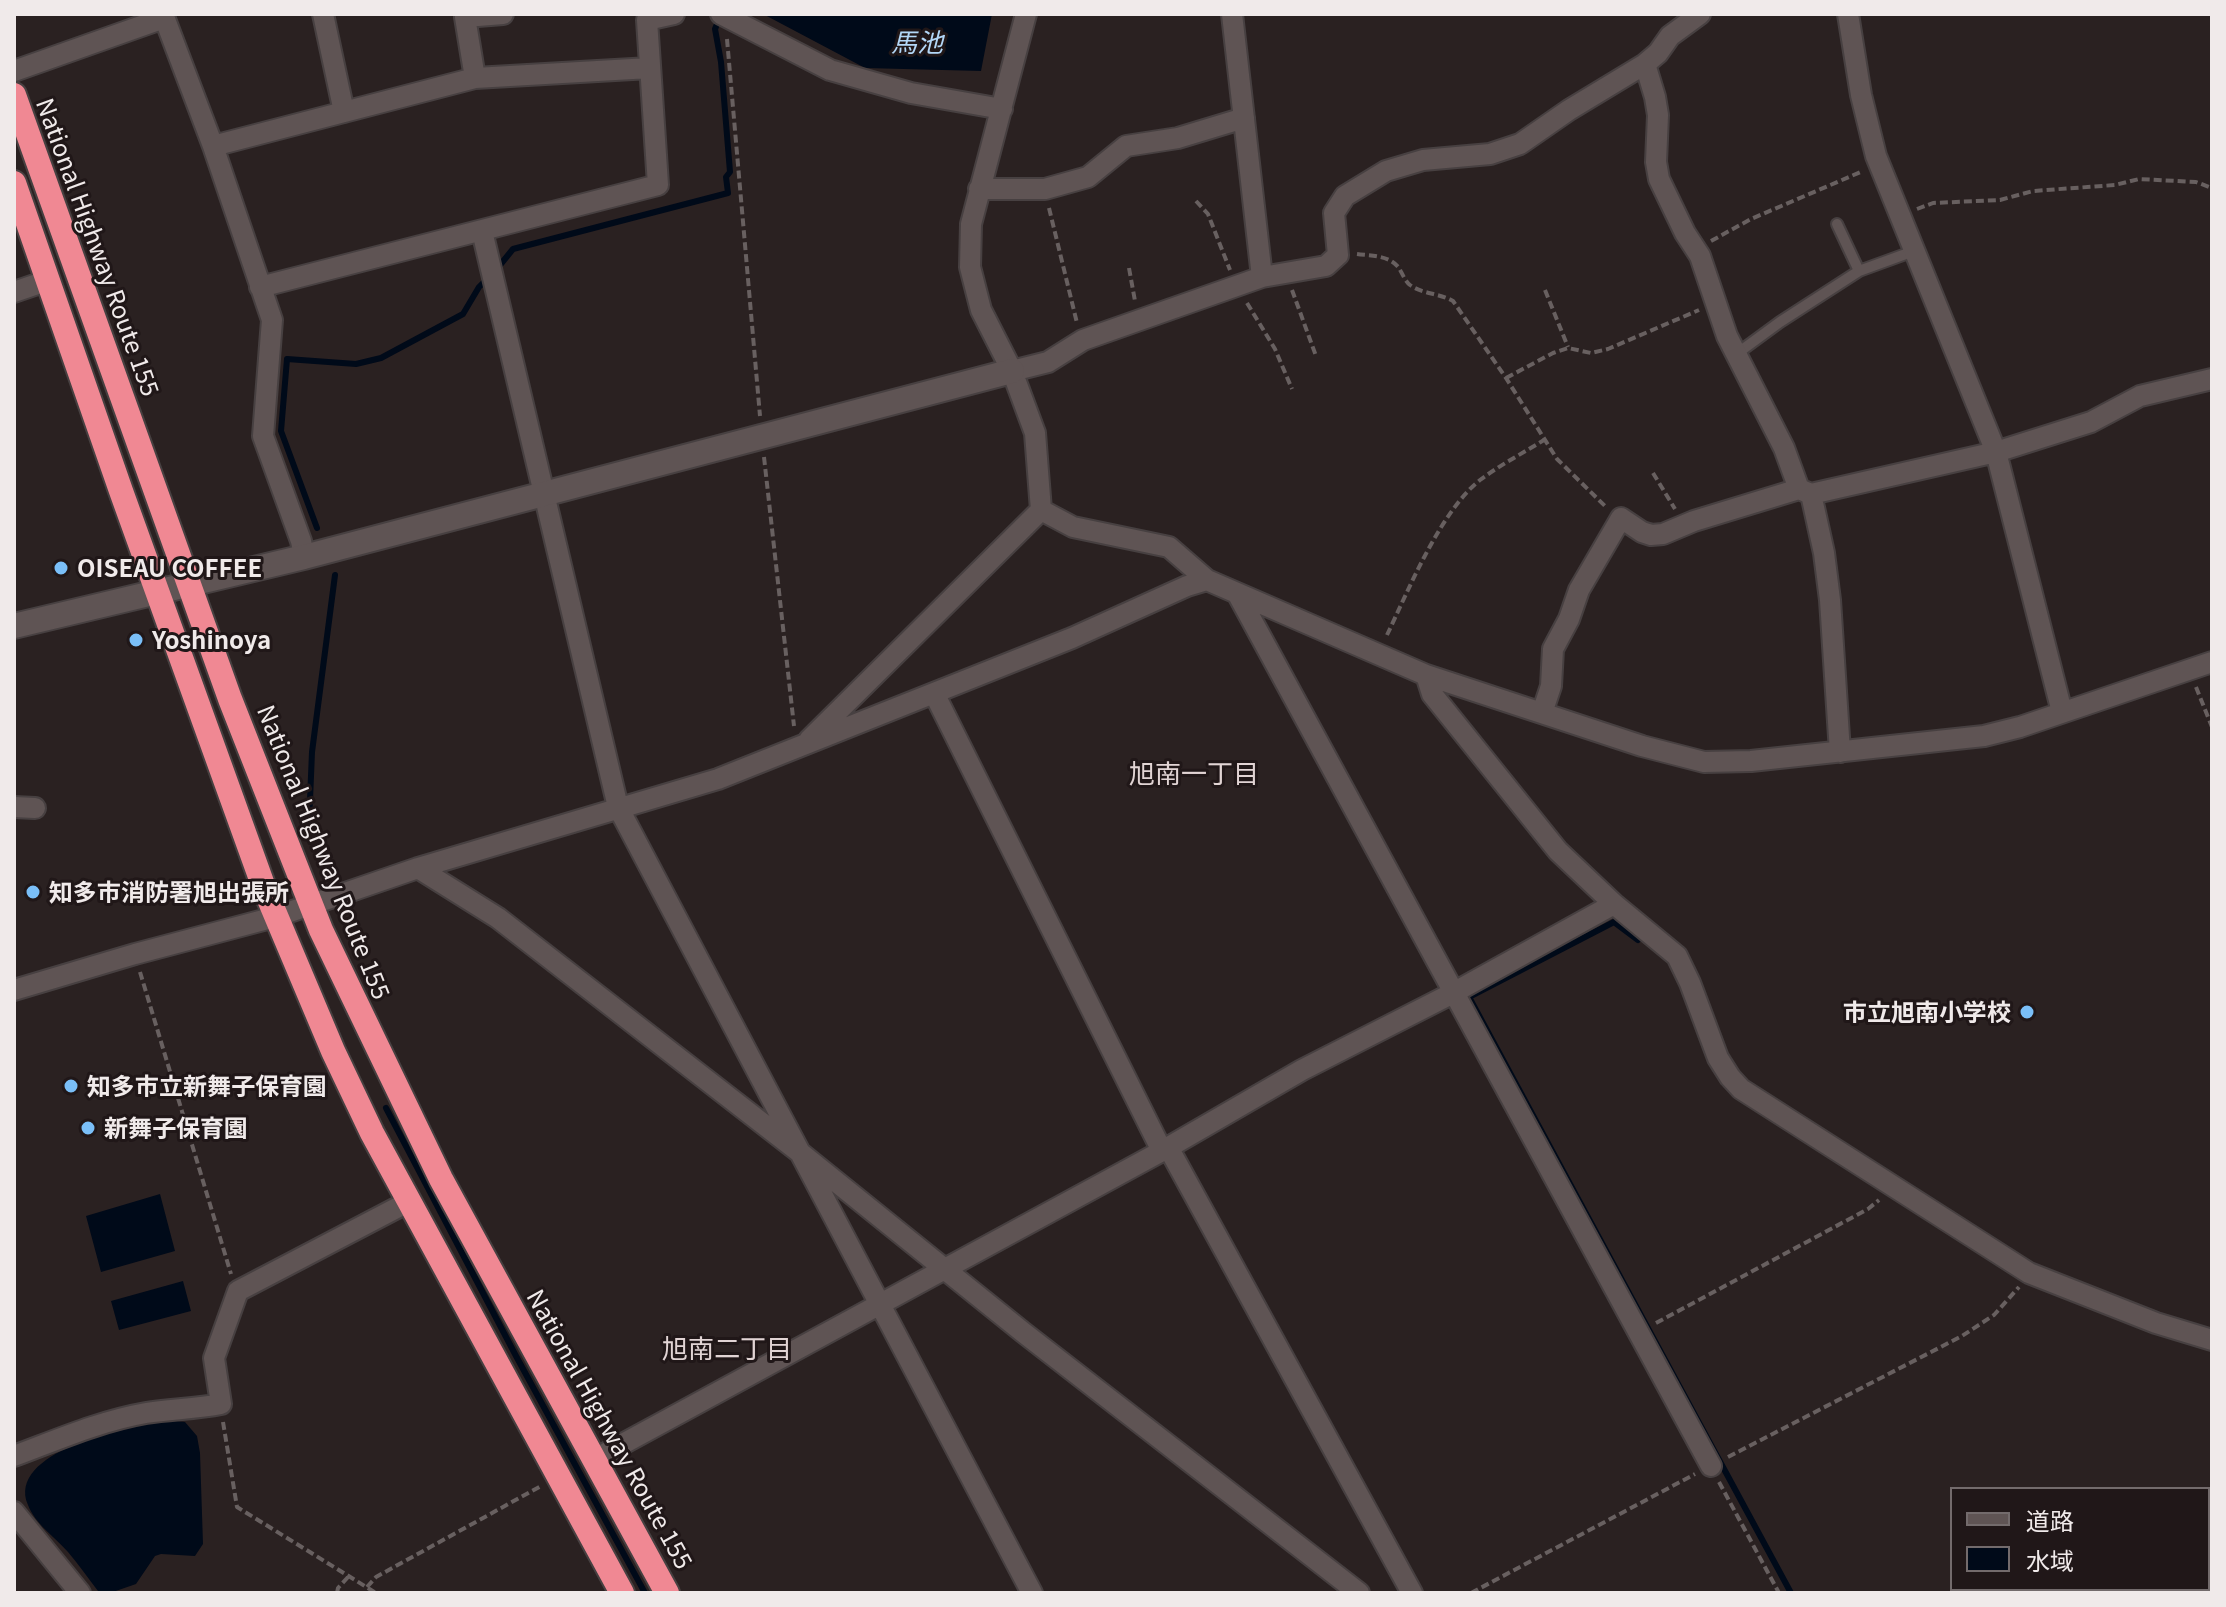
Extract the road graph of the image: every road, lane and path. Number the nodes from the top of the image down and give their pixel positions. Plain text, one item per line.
1 (323, 14) edge
2 (503, 14) edge
3 (674, 14) edge
4 (1026, 14) edge
5 (1232, 14) edge
6 (1700, 14) edge
7 (1848, 14) edge
8 (163, 16) edge
9 (725, 16) edge
10 (644, 17) edge
11 (1645, 64) junction
12 (650, 68) junction
13 (14, 71) edge
14 (475, 78) junction
15 (14, 95) edge
16 (1002, 109) junction
17 (344, 112) junction
18 (1244, 118) junction
19 (213, 146) junction
20 (1880, 165) junction
21 (14, 183) edge
22 (2212, 188) edge
23 (979, 189) junction
24 (1045, 189) junction
25 (1899, 215) junction
26 (1837, 224) dead end
27 (482, 231) junction
28 (1698, 251) junction
29 (1914, 251) junction
30 (1338, 255) junction
31 (1129, 268) dead end
32 (1859, 271) junction
33 (1291, 272) junction
34 (1262, 277) junction
35 (49, 280) junction
36 (260, 287) junction
37 (1545, 290) dead end
38 (14, 292) edge
39 (1717, 305) junction
40 (1143, 319) junction
41 (1082, 341) junction
42 (1568, 348) junction
43 (1735, 355) junction
44 (1316, 356) dead end
45 (1012, 371) junction
46 (1506, 378) junction
47 (2212, 379) edge
48 (761, 437) junction
49 (1544, 440) junction
50 (1996, 452) junction
51 (1653, 473) dead end
52 (1805, 491) junction
53 (543, 496) junction
54 (1041, 510) junction
55 (1621, 518) junction
56 (1684, 525) junction
57 (304, 557) junction
58 (1207, 580) junction
59 (189, 584) junction
60 (156, 591) junction
61 (1237, 593) junction
62 (14, 626) edge
63 (1377, 654) junction
64 (2212, 662) edge
65 (2189, 669) junction
66 (1426, 675) junction
67 (934, 693) junction
68 (2062, 712) junction
69 (1542, 713) junction
70 (2212, 727) edge
71 (800, 747) junction
72 (1840, 752) junction
73 (14, 807) edge
74 (618, 807) junction
75 (35, 808) dead end
76 (418, 868) junction
77 (1614, 904) junction
78 (311, 905) junction
79 (275, 917) junction
80 (135, 954) junction
81 (14, 990) edge
82 (1453, 993) junction
83 (1165, 1149) junction
84 (798, 1151) junction
85 (1886, 1183) junction
86 (410, 1201) junction
87 (945, 1268) junction
88 (2029, 1273) junction
89 (238, 1291) junction
90 (880, 1303) junction
91 (1637, 1333) junction
92 (2212, 1340) edge
93 (221, 1404) junction
94 (14, 1456) edge
95 (595, 1459) junction
96 (1711, 1466) junction
97 (558, 1476) junction
98 (14, 1512) edge
99 (349, 1576) junction
100 (367, 1587) junction
101 (80, 1593) edge
102 (337, 1593) edge
103 (376, 1593) edge
104 (622, 1593) edge
105 (667, 1593) edge
106 (1032, 1593) edge
107 (1359, 1593) edge
108 (1412, 1593) edge
109 (1471, 1593) edge
110 (1779, 1593) edge

1 - 17 street
2 - 14 street
3 - 10 street
4 - 16 street
5 - 18 street
6 - 11 street
7 - 20 street
8 - 13 street
8 - 19 street
9 - 16 street
9 - 48 path
10 - 12 street
11 - 28 street
11 - 30 street
12 - 14 street
12 - 27 street
14 - 17 street
15 - 59 highway, National Highway Route 155
16 - 23 street
17 - 19 street
18 - 24 street
18 - 34 street
19 - 36 street
20 - 25 street
20 - 28 path
21 - 35 highway
22 - 25 path
23 - 24 street
23 - 45 street
24 - 41 path
25 - 29 street
26 - 32 lane
27 - 36 street
27 - 53 street
28 - 39 street
29 - 32 lane
29 - 50 street
30 - 33 street
30 - 46 path
31 - 40 path
32 - 43 lane
33 - 34 street
33 - 44 path
34 - 40 street
35 - 38 street
35 - 60 highway
36 - 57 street
37 - 42 path
39 - 42 path
39 - 43 street
40 - 41 street
41 - 45 street
42 - 46 path
43 - 52 street
45 - 48 street
45 - 54 street
46 - 49 path
47 - 50 street
48 - 53 street
48 - 71 path
49 - 55 path
49 - 63 path
50 - 52 street
50 - 68 street
51 - 56 path
52 - 56 street
52 - 72 street
53 - 57 street
53 - 74 street
54 - 58 street
54 - 71 street
55 - 56 street
55 - 69 street
57 - 59 street
58 - 61 street
58 - 67 street
59 - 60 street
59 - 78 highway, National Highway Route 155
60 - 62 street
60 - 79 highway
61 - 63 street
61 - 82 street
63 - 66 street
64 - 65 street
65 - 68 street
65 - 70 path
66 - 69 street
66 - 77 street
67 - 71 street
67 - 83 street
68 - 72 street
69 - 72 street
71 - 74 street
73 - 75 street
74 - 76 street
74 - 84 street
76 - 78 street
76 - 84 street
77 - 82 street
77 - 85 street
78 - 79 street
78 - 95 highway, National Highway Route 155
79 - 80 street
79 - 86 highway
80 - 81 street
80 - 89 path
82 - 83 street
82 - 91 street
83 - 87 street
83 - 108 street
84 - 87 street
84 - 90 street
85 - 88 street
85 - 91 path
86 - 89 street
86 - 97 highway
87 - 90 street
87 - 107 street
88 - 92 street
88 - 96 path
89 - 93 street
90 - 95 street
90 - 106 street
91 - 96 street
93 - 94 street
93 - 99 path
95 - 105 highway, National Highway Route 155
96 - 109 path
96 - 110 path
97 - 100 path
97 - 104 highway
98 - 101 street
99 - 100 path
99 - 102 path
100 - 103 path

